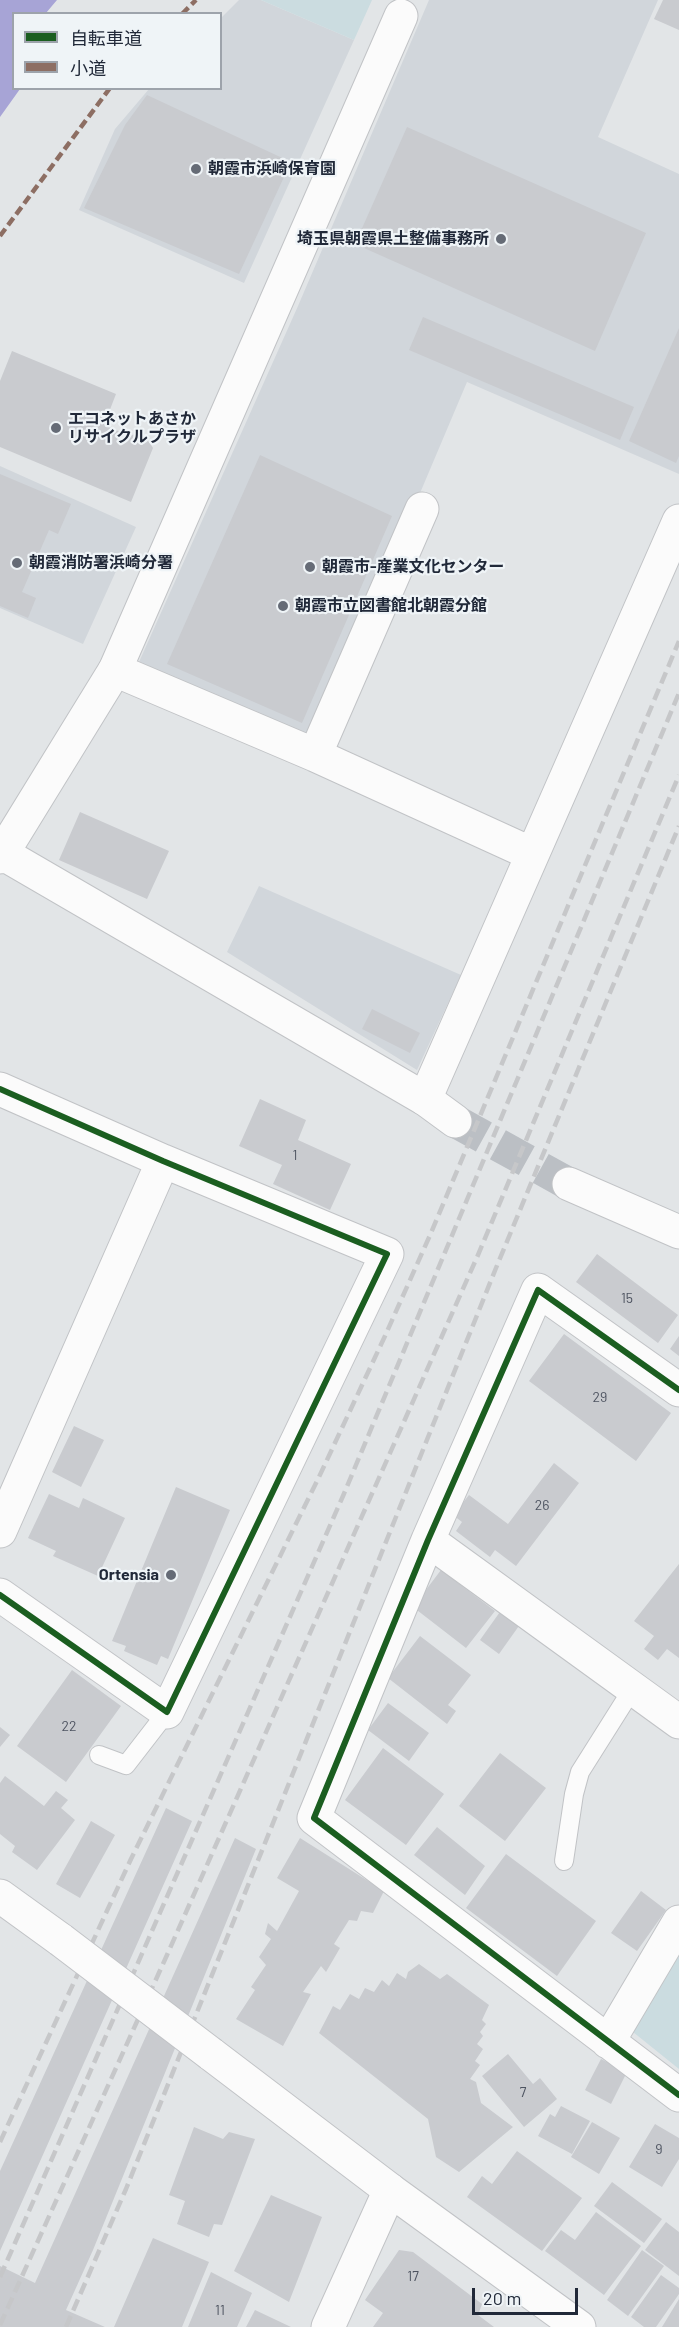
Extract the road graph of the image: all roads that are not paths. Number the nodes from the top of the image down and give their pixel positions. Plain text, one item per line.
1 (405, 8) edge
2 (422, 509) dead end
3 (679, 521) edge
4 (115, 670) junction
5 (315, 755) junction
6 (1, 854) edge
7 (532, 854) junction
8 (0, 1089) edge
9 (424, 1099) junction
10 (455, 1121) tunnel mouth
11 (163, 1161) junction
12 (569, 1184) tunnel mouth
13 (679, 1232) edge
14 (679, 1390) edge
15 (0, 1531) edge
16 (428, 1540) junction
17 (0, 1594) edge
18 (633, 1688) junction
19 (167, 1712) junction
20 (679, 1722) edge
21 (99, 1755) dead end
22 (564, 1861) dead end
23 (0, 1896) edge
24 (679, 1922) edge
25 (608, 2042) junction
26 (679, 2095) edge
27 (390, 2190) junction
28 (328, 2327) edge
29 (579, 2327) edge

1 - 4 street
2 - 5 street
3 - 7 street
4 - 5 street
4 - 6 street
5 - 7 street
6 - 9 street
7 - 9 street
8 - 11 street
9 - 10 street
11 - 15 street
11 - 19 street
12 - 13 street
14 - 16 street
16 - 18 street
16 - 25 street
17 - 19 street
18 - 20 street
18 - 22 lane
19 - 21 lane
23 - 27 street, bridge
24 - 25 street
25 - 26 street
27 - 28 street
27 - 29 street

